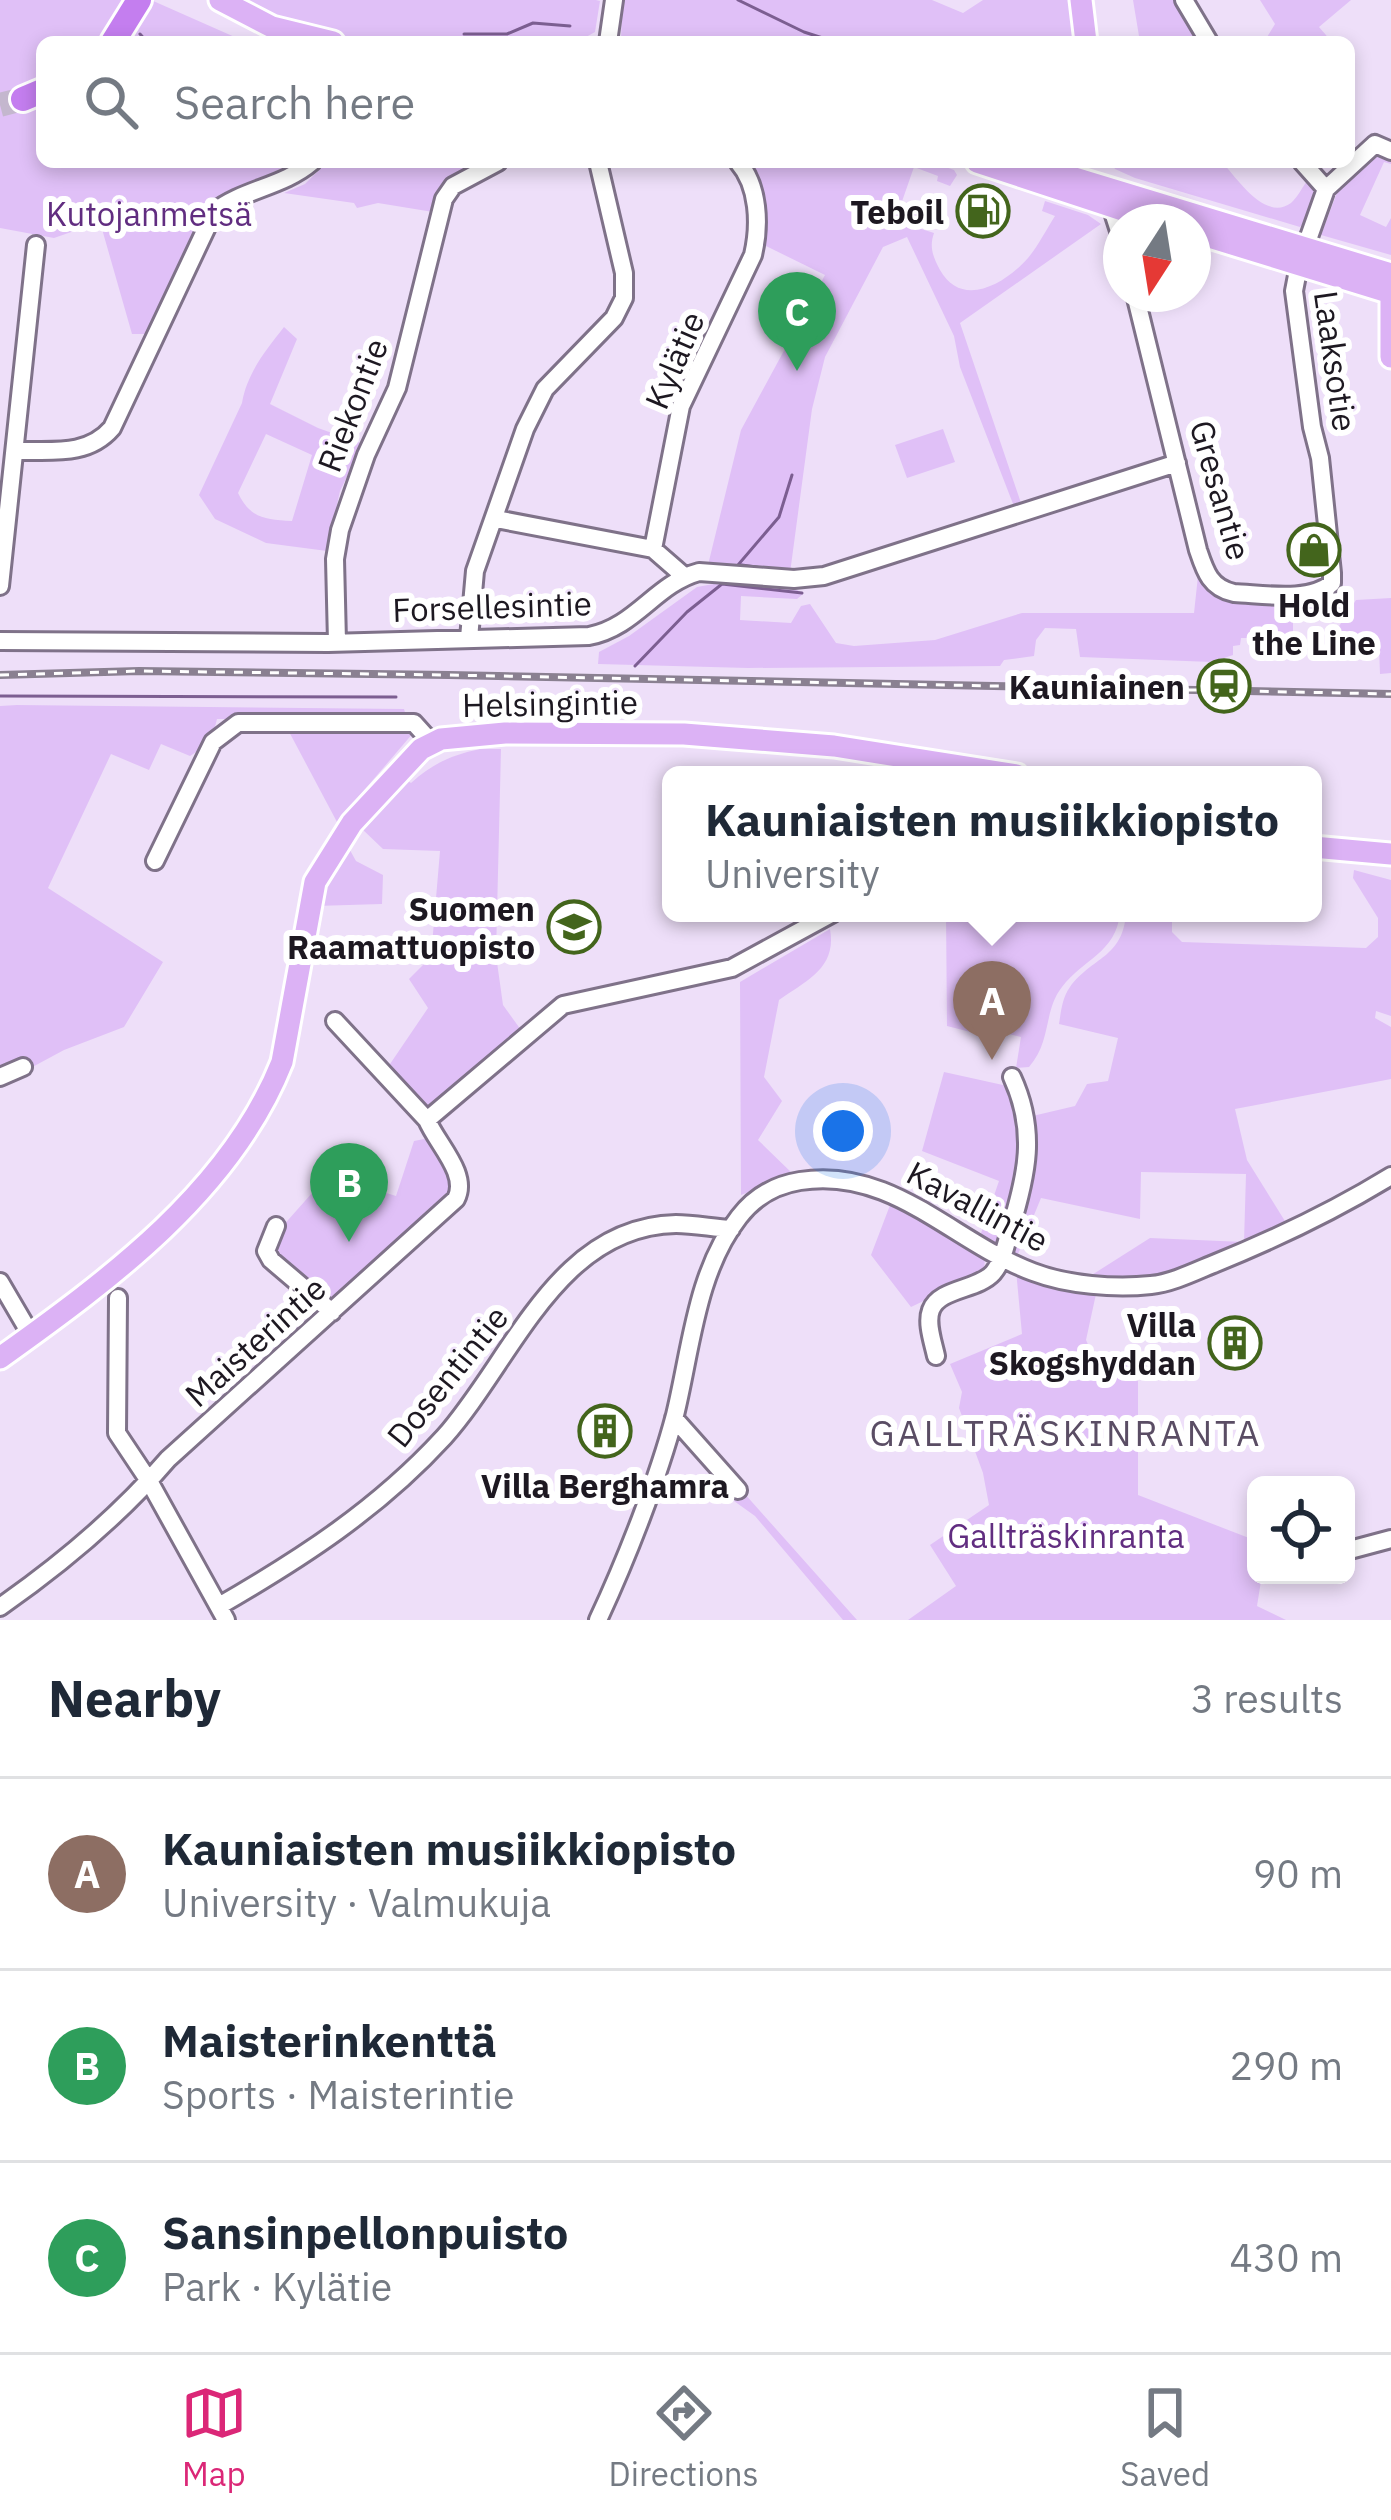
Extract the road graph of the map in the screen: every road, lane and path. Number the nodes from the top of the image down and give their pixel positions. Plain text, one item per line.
1 (139, 0) edge
2 (614, 0) edge
3 (1081, 0) edge
4 (1184, 0) edge
5 (219, 2) edge
6 (117, 36) edge
7 (309, 36) edge
8 (609, 36) edge
9 (1085, 36) edge
10 (1205, 36) edge
11 (1391, 151) edge
12 (1355, 162) edge
13 (304, 168) edge
14 (488, 168) edge
15 (599, 168) edge
16 (743, 168) edge
17 (999, 168) edge
18 (1037, 168) edge
19 (1101, 168) edge
20 (1307, 168) edge
21 (1349, 168) edge
22 (1326, 189) junction
23 (1107, 197) junction
24 (1109, 204) edge
25 (1122, 204) edge
26 (1211, 236) edge
27 (36, 244) dead end
28 (1302, 256) junction
29 (1391, 274) edge
30 (1391, 293) edge
31 (1139, 312) edge
32 (1391, 358) edge
33 (15, 451) junction
34 (1177, 463) junction
35 (496, 519) junction
36 (653, 549) junction
37 (684, 576) junction
38 (1332, 583) joint
39 (0, 586) edge
40 (469, 638) junction
41 (0, 641) edge
42 (337, 642) junction
43 (431, 743) junction
44 (958, 766) edge
45 (1391, 838) edge
46 (1322, 848) edge
47 (1347, 849) junction
48 (1391, 854) edge
49 (155, 861) dead end
50 (816, 922) edge
51 (334, 1021) dead end
52 (23, 1067) dead end
53 (0, 1076) edge
54 (1012, 1077) dead end
55 (428, 1120) junction
56 (1391, 1176) edge
57 (276, 1226) dead end
58 (731, 1229) junction
59 (1002, 1257) junction
60 (0, 1282) edge
61 (118, 1298) dead end
62 (332, 1312) junction
63 (32, 1336) junction
64 (935, 1356) dead end
65 (0, 1358) edge
66 (674, 1418) junction
67 (149, 1480) junction
68 (738, 1490) dead end
69 (1391, 1539) edge
70 (1355, 1549) edge
71 (0, 1607) edge
72 (222, 1613) edge
73 (598, 1620) edge

1 - 6 highway
2 - 8 street
3 - 9 main road
4 - 10 street
5 - 7 main road
11 - 12 street
13 - 33 street
14 - 42 street, Riekontie
15 - 35 street
16 - 36 street, Kylätie
17 - 23 main road
18 - 23 main road
19 - 23 main road
20 - 22 street
21 - 22 street
22 - 28 street, Laaksotie
23 - 24 street
23 - 25 main road
23 - 28 main road
26 - 28 main road
27 - 33 street
28 - 29 main road
28 - 30 main road
28 - 38 street, Laaksotie
30 - 32 main road
31 - 34 street, Gresantie
33 - 39 street
34 - 37 street
34 - 38 street, Gresantie
35 - 36 street
35 - 40 street
36 - 37 street
37 - 40 street, Forsellesintie
40 - 42 street, Forsellesintie
41 - 42 street, Forsellesintie
43 - 44 main road, Helsingintie
43 - 49 street
43 - 63 main road, Helsingintie
45 - 47 main road
46 - 47 main road
47 - 48 main road
50 - 55 street
51 - 55 street
52 - 53 street
54 - 59 street
55 - 62 street, Maisterintie
56 - 59 street, Kavallintie
57 - 62 street
58 - 59 street, Kavallintie
58 - 66 street, Kavallintie
58 - 72 street, Dosentintie
59 - 64 street
60 - 63 street
61 - 67 street
62 - 67 street, Maisterintie
63 - 65 main road, Helsingintie
66 - 68 street
66 - 73 street, Kavallintie
67 - 71 street, Maisterintie
67 - 72 street
69 - 70 street

